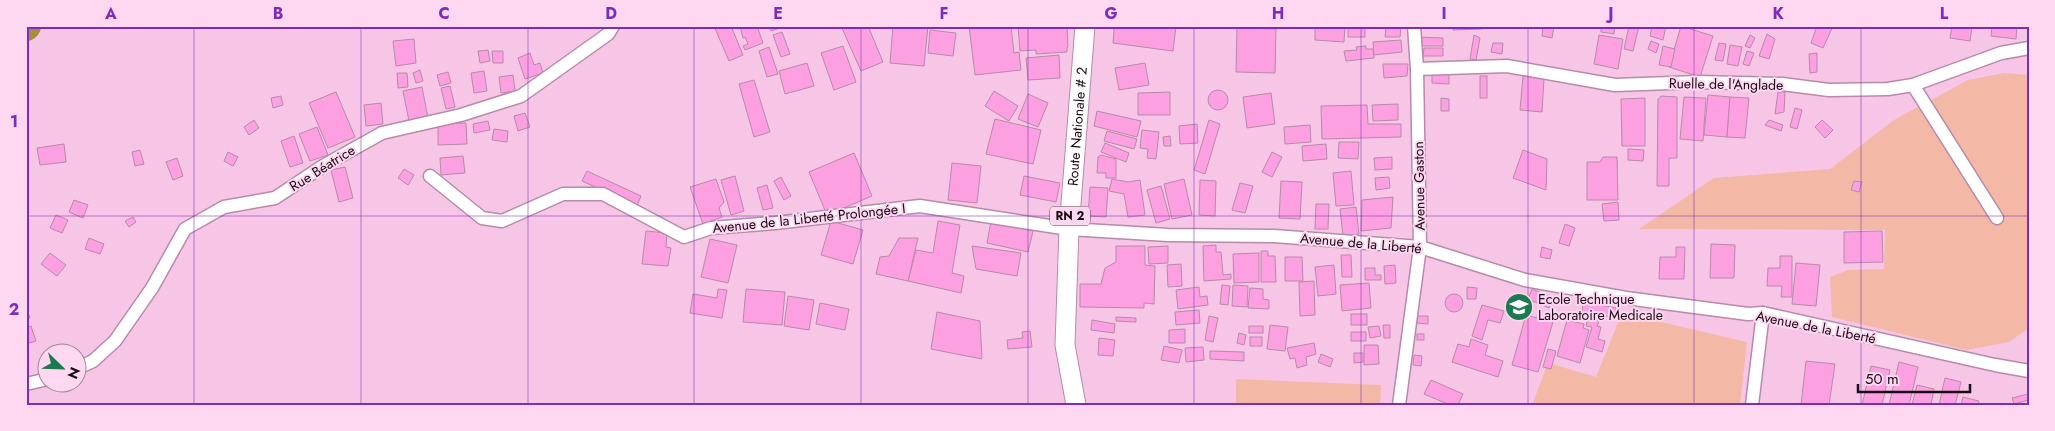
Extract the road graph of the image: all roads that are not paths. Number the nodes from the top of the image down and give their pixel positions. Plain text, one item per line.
1 (613, 26) edge
2 (1084, 26) edge
3 (1414, 26) edge
4 (2029, 48) edge
5 (1417, 69) junction
6 (1913, 85) junction
7 (430, 176) dead end
8 (1997, 218) dead end
9 (1069, 229) junction
10 (1420, 247) junction
11 (1763, 313) junction
12 (88, 363) edge
13 (2029, 371) edge
14 (1076, 405) edge
15 (1399, 405) edge
16 (1752, 405) edge

1 - 12 street, Rue Béatrice
2 - 9 main road, Route Nationale # 2 / RN 2
3 - 5 street, Avenue Gaston
4 - 6 street, Ruelle de l'Anglade
5 - 6 street, Ruelle de l'Anglade
5 - 10 street, Avenue Gaston
6 - 8 street
7 - 9 street, Avenue de la Liberté Prolongée I
9 - 10 street, Avenue de la Liberté
9 - 14 main road, Route Nationale # 2 / RN 2
10 - 11 street, Avenue de la Liberté
10 - 15 street, Avenue Gaston
11 - 13 street, Avenue de la Liberté
11 - 16 street

